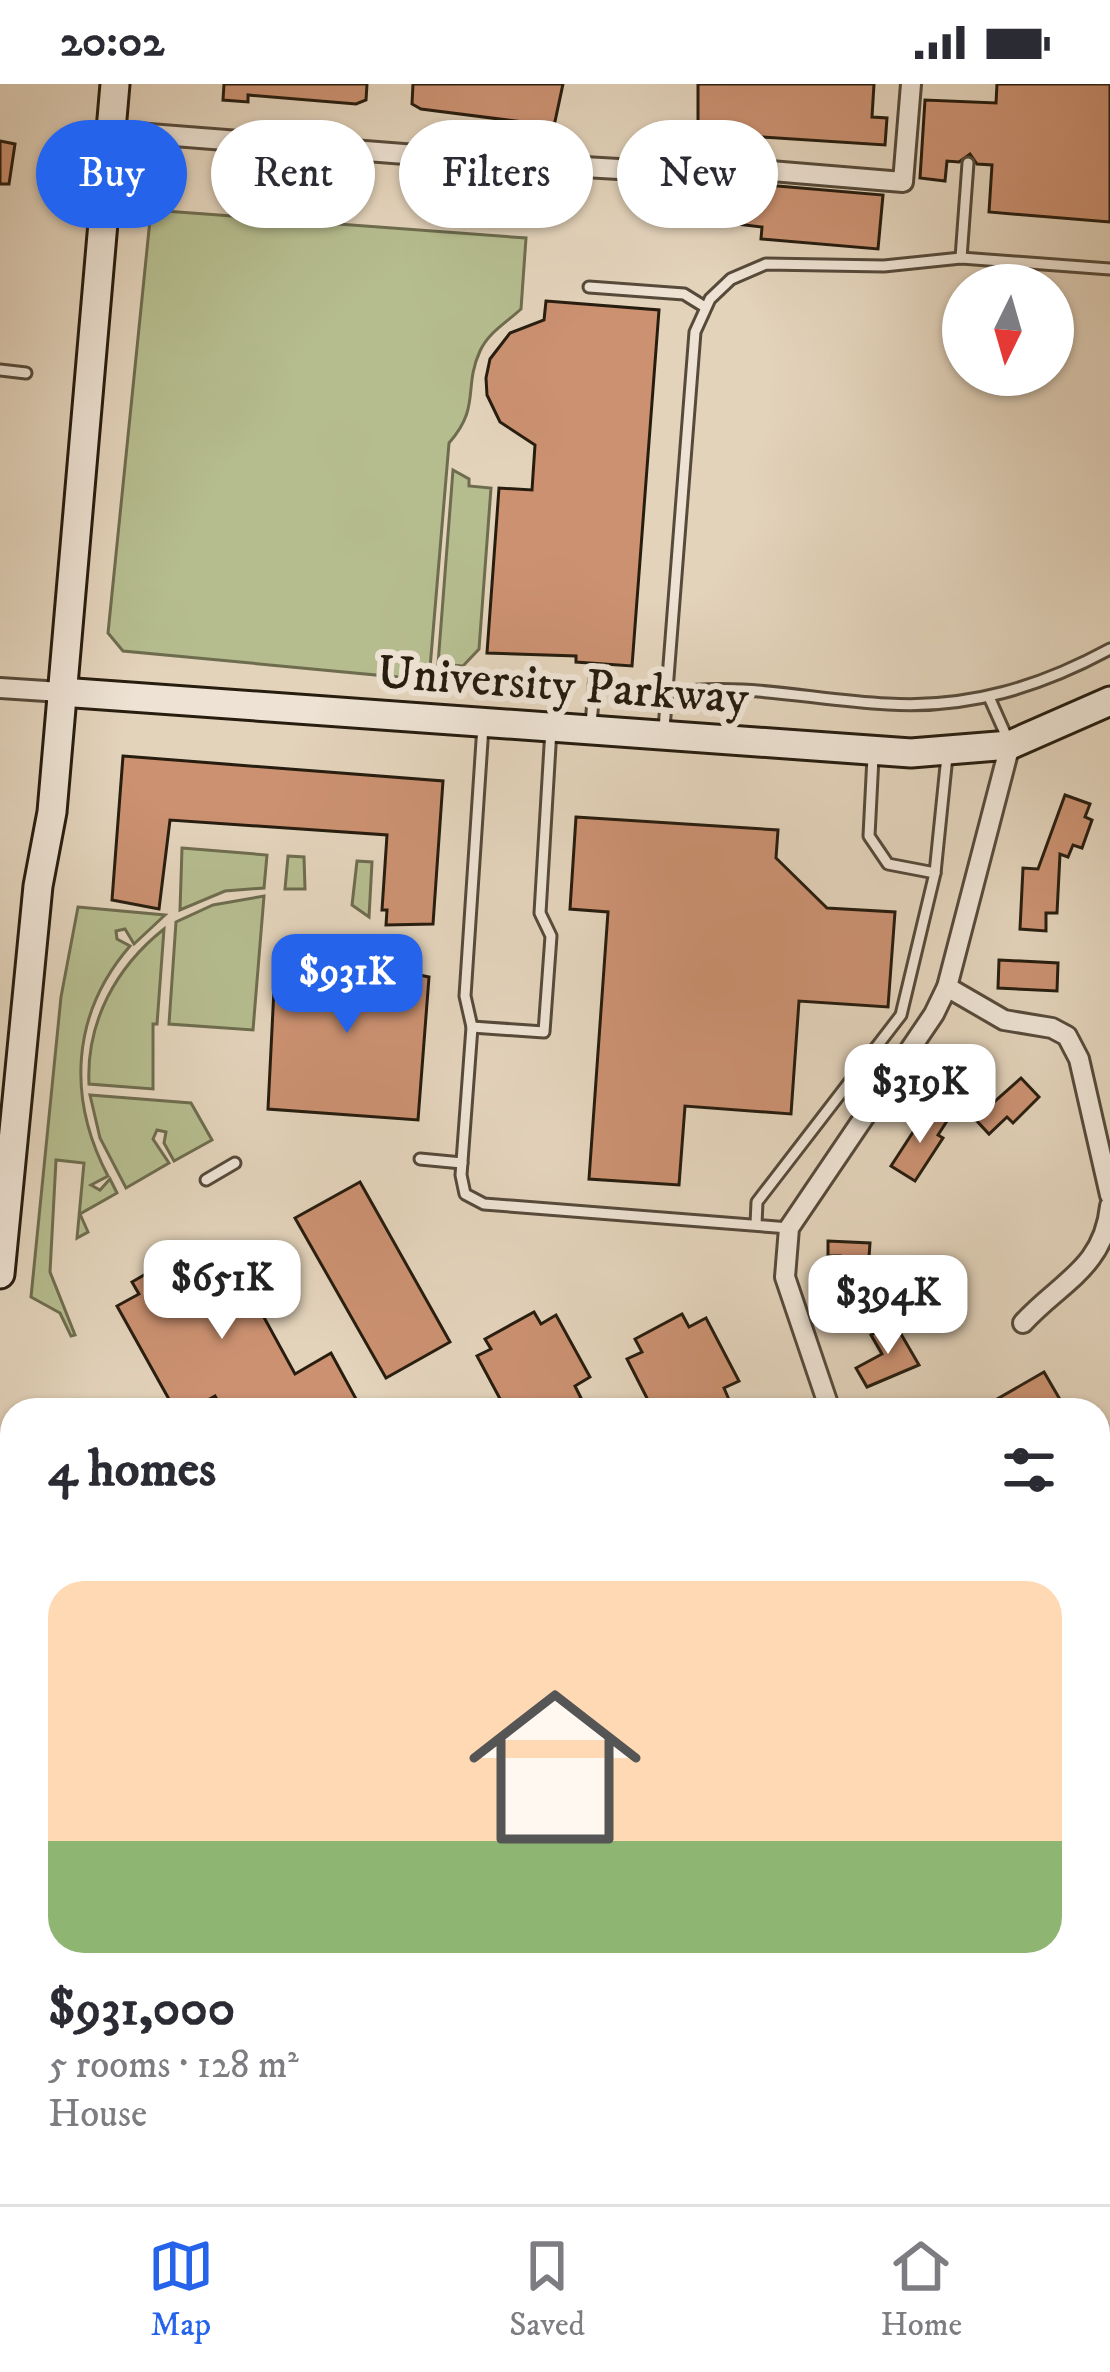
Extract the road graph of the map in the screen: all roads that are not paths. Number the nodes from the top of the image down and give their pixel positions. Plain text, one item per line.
1 (115, 84) edge
2 (911, 84) edge
3 (112, 120) edge
4 (187, 137) edge
5 (968, 163) dead end
6 (102, 228) edge
7 (961, 258) junction
8 (1110, 269) edge
9 (589, 287) dead end
10 (705, 307) junction
11 (0, 370) edge
12 (26, 374) dead end
13 (1110, 649) edge
14 (595, 675) dead end
15 (0, 688) edge
16 (61, 692) junction
17 (667, 693) junction
18 (989, 698) junction
19 (1110, 701) edge
20 (483, 722) junction
21 (551, 727) junction
22 (590, 730) junction
23 (664, 735) junction
24 (1010, 745) junction
25 (873, 752) junction
26 (947, 752) junction
27 (935, 873) junction
28 (947, 987) junction
29 (472, 1027) junction
30 (420, 1159) dead end
31 (235, 1163) dead end
32 (462, 1163) junction
33 (206, 1180) dead end
34 (1110, 1195) edge
35 (1110, 1206) edge
36 (756, 1224) junction
37 (789, 1228) junction
38 (0, 1274) edge
39 (1023, 1323) dead end
40 (826, 1398) edge

1 - 3 main road
2 - 4 street
5 - 7 lane
6 - 16 main road
7 - 8 lane
7 - 10 lane
9 - 10 lane
10 - 17 lane
11 - 12 lane
13 - 18 lane
14 - 22 lane
15 - 16 street, University Parkway
16 - 20 main road, University Parkway
16 - 38 main road
17 - 18 lane
17 - 23 lane
18 - 24 lane
19 - 24 main road, University Parkway
20 - 21 main road, University Parkway
20 - 29 lane
21 - 22 main road, University Parkway
21 - 29 lane
22 - 23 main road, University Parkway
23 - 25 main road, University Parkway
24 - 26 main road, University Parkway
24 - 28 street
25 - 26 main road, University Parkway
25 - 27 lane
26 - 27 lane
27 - 36 lane
28 - 34 street
28 - 37 street
29 - 32 lane
30 - 32 lane
31 - 33 lane
32 - 36 lane
35 - 39 street
36 - 37 lane
37 - 40 street

